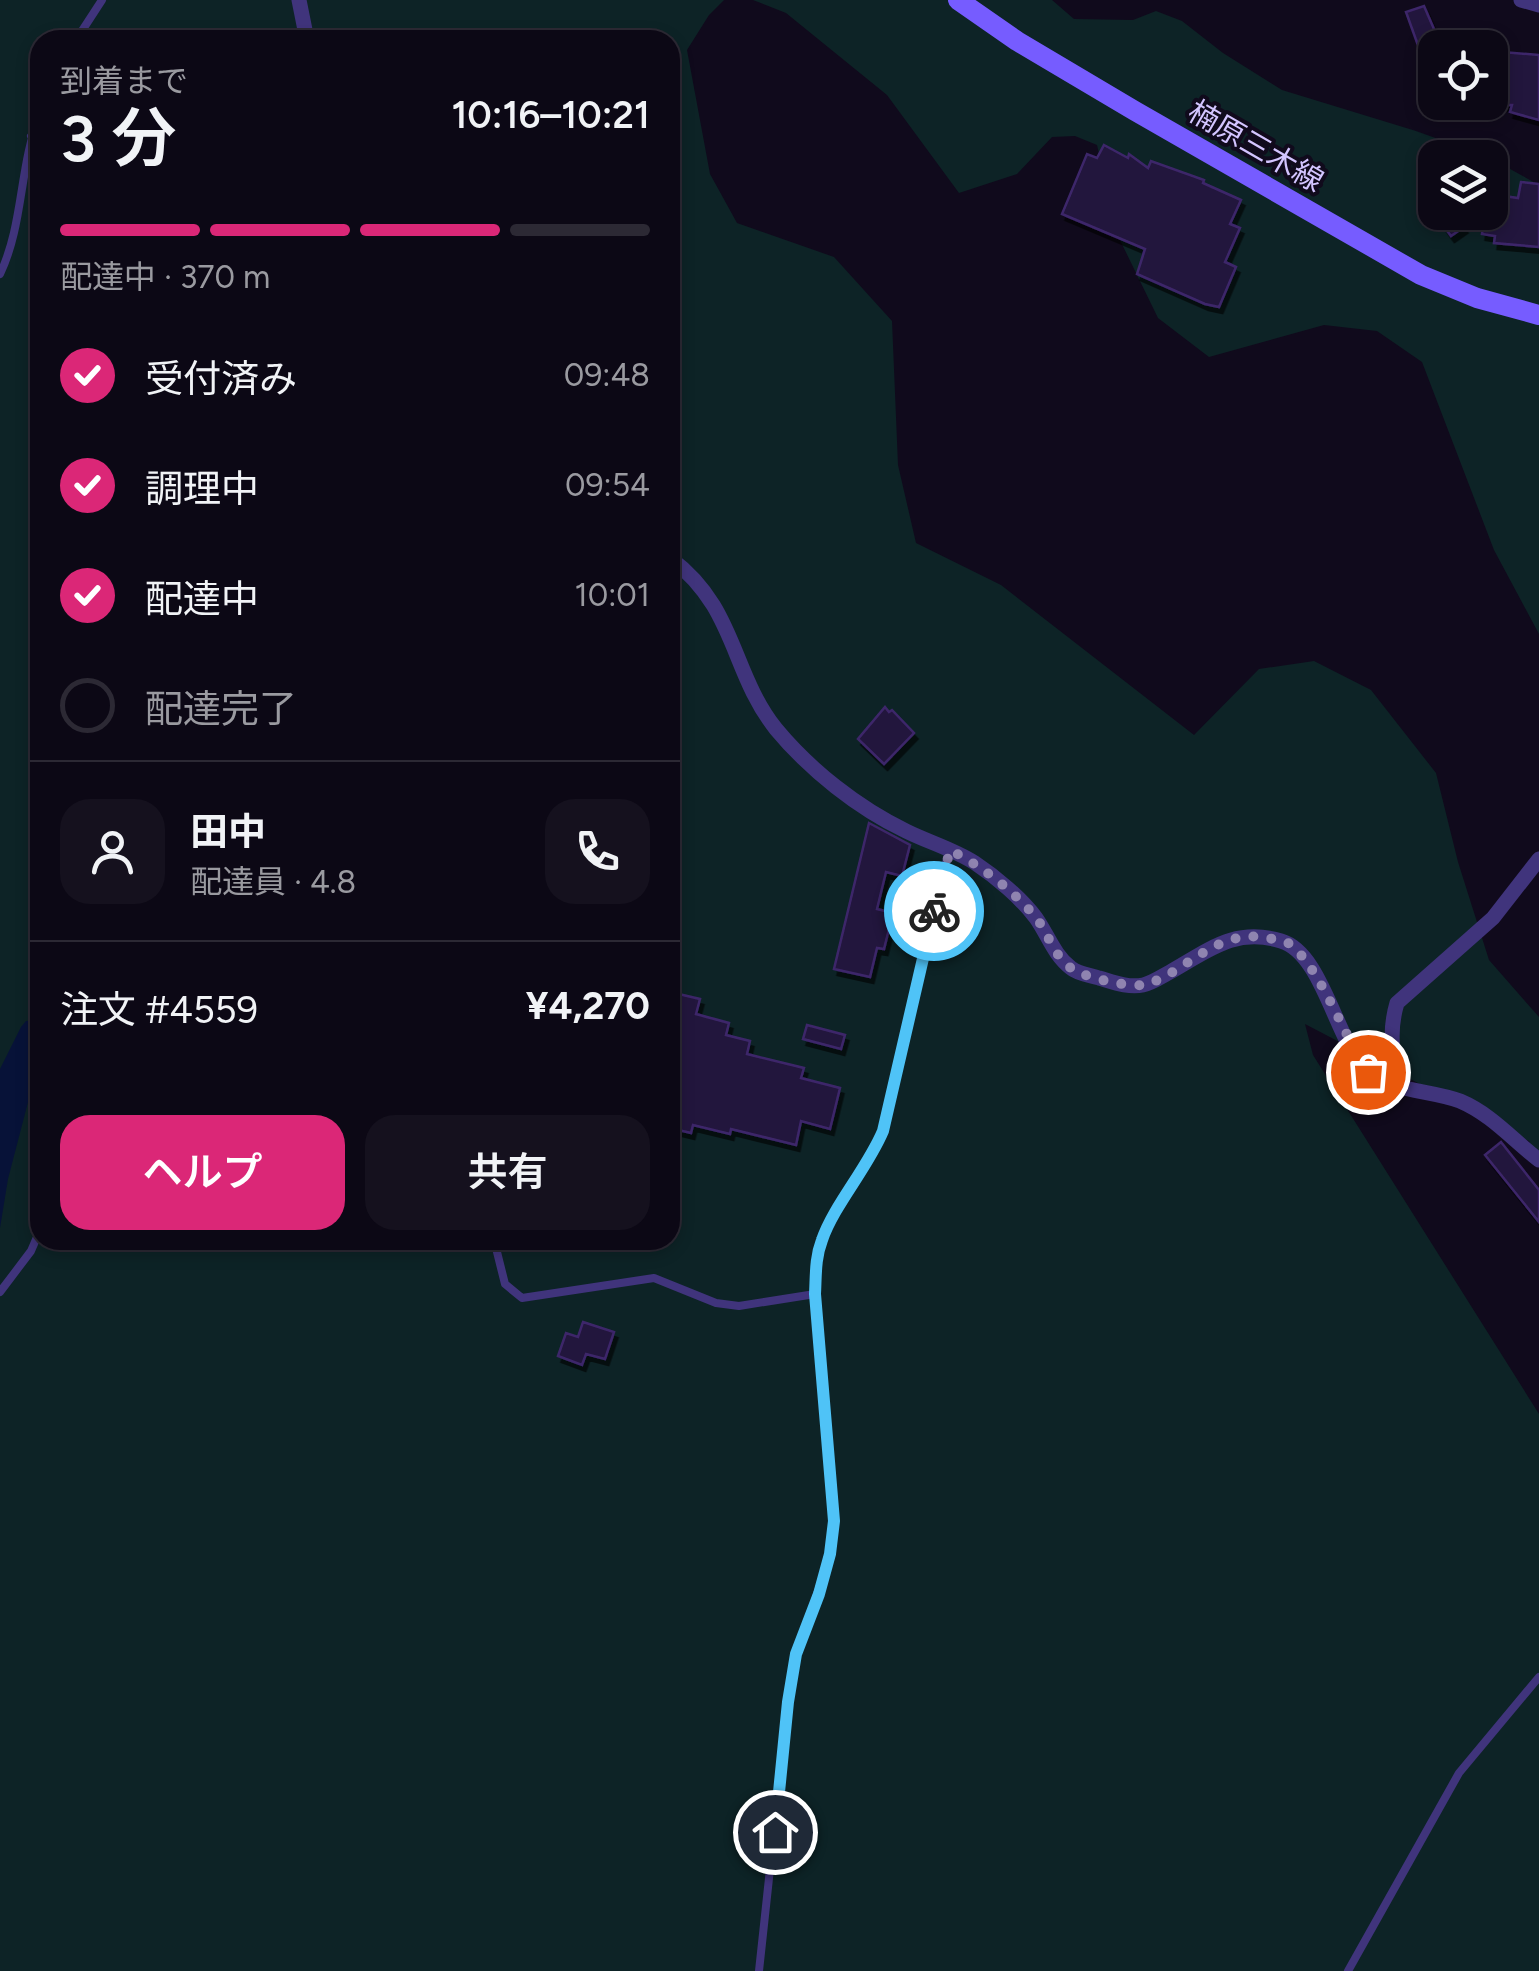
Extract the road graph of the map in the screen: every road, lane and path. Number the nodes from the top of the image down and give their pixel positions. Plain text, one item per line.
1 (102, 0) edge
2 (299, 0) edge
3 (958, 0) edge
4 (1521, 0) edge
5 (1539, 5) edge
6 (82, 30) edge
7 (305, 30) edge
8 (30, 141) edge
9 (0, 274) edge
10 (1539, 315) edge
11 (680, 565) edge
12 (950, 850) junction
13 (1539, 859) edge
14 (1399, 1086) junction
15 (1539, 1160) edge
16 (31, 1250) edge
17 (496, 1250) edge
18 (0, 1292) edge
19 (815, 1294) junction
20 (1539, 1678) edge
21 (760, 1971) edge
22 (1348, 1971) edge

1 - 6 lane
2 - 7 street
3 - 10 main road, 楠原三木線
4 - 5 street
8 - 9 lane
11 - 12 street
12 - 14 street
12 - 19 lane
13 - 14 street
14 - 15 street
16 - 18 lane
17 - 19 lane
19 - 21 lane
20 - 22 lane

